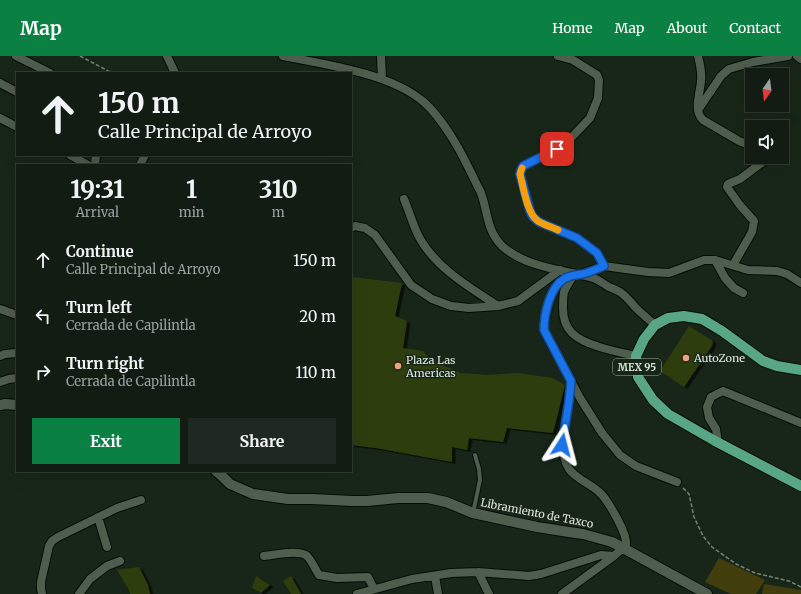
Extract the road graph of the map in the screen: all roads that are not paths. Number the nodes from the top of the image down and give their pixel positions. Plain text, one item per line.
1 (16, 56) edge
2 (167, 56) edge
3 (284, 56) edge
4 (381, 56) edge
5 (558, 56) edge
6 (698, 56) edge
7 (788, 56) edge
8 (797, 56) edge
9 (801, 60) edge
10 (48, 72) edge
11 (175, 72) edge
12 (382, 79) junction
13 (0, 83) edge
14 (16, 91) edge
15 (698, 110) junction
16 (0, 118) edge
17 (16, 126) edge
18 (745, 143) edge
19 (72, 156) edge
20 (86, 164) edge
21 (760, 164) edge
22 (404, 199) dead end
23 (352, 228) edge
24 (715, 260) junction
25 (733, 265) junction
26 (604, 266) junction
27 (560, 270) junction
28 (577, 275) junction
29 (801, 283) edge
30 (742, 293) dead end
31 (498, 306) junction
32 (0, 309) edge
33 (16, 315) edge
34 (655, 325) junction
35 (16, 353) edge
36 (0, 356) edge
37 (636, 356) junction
38 (801, 370) edge
39 (16, 378) edge
40 (571, 381) junction
41 (0, 382) edge
42 (0, 405) edge
43 (16, 405) edge
44 (801, 423) edge
45 (718, 443) junction
46 (475, 455) dead end
47 (217, 472) edge
48 (677, 482) road end
49 (801, 486) edge
50 (141, 500) dead end
51 (473, 513) junction
52 (98, 517) junction
53 (107, 547) dead end
54 (623, 548) junction
55 (264, 556) dead end
56 (614, 556) junction
57 (120, 561) dead end
58 (478, 572) junction
59 (435, 576) junction
60 (374, 589) junction
61 (42, 594) edge
62 (79, 594) edge
63 (358, 594) edge
64 (438, 594) edge
65 (488, 594) edge
66 (562, 594) edge
67 (707, 594) edge

1 - 10 street
2 - 11 street
3 - 12 street
4 - 12 street
5 - 26 street
6 - 15 street
7 - 15 street
8 - 9 street
12 - 27 street
13 - 14 street
15 - 18 street
16 - 17 street
19 - 20 street
21 - 25 street
22 - 31 street
23 - 31 street
24 - 25 street
24 - 26 street
24 - 30 street
25 - 29 street
26 - 28 street
27 - 28 street
27 - 31 street
28 - 34 street
28 - 37 street
28 - 40 street
32 - 33 street
34 - 37 main road, MEX 95
34 - 38 main road
35 - 36 street
37 - 45 main road, MEX 95
39 - 41 street
40 - 48 street
40 - 54 street
42 - 43 main road
44 - 45 street
45 - 49 main road, MEX 95
46 - 51 lane
47 - 51 main road, Libramiento de Taxco
50 - 52 street
51 - 54 main road, Libramiento de Taxco
52 - 53 street
52 - 61 street
54 - 56 street
54 - 67 main road, Libramiento de Taxco
55 - 60 street
56 - 58 street
56 - 66 street
57 - 62 street
58 - 59 street
58 - 65 street
59 - 60 street
59 - 64 street
60 - 63 street

